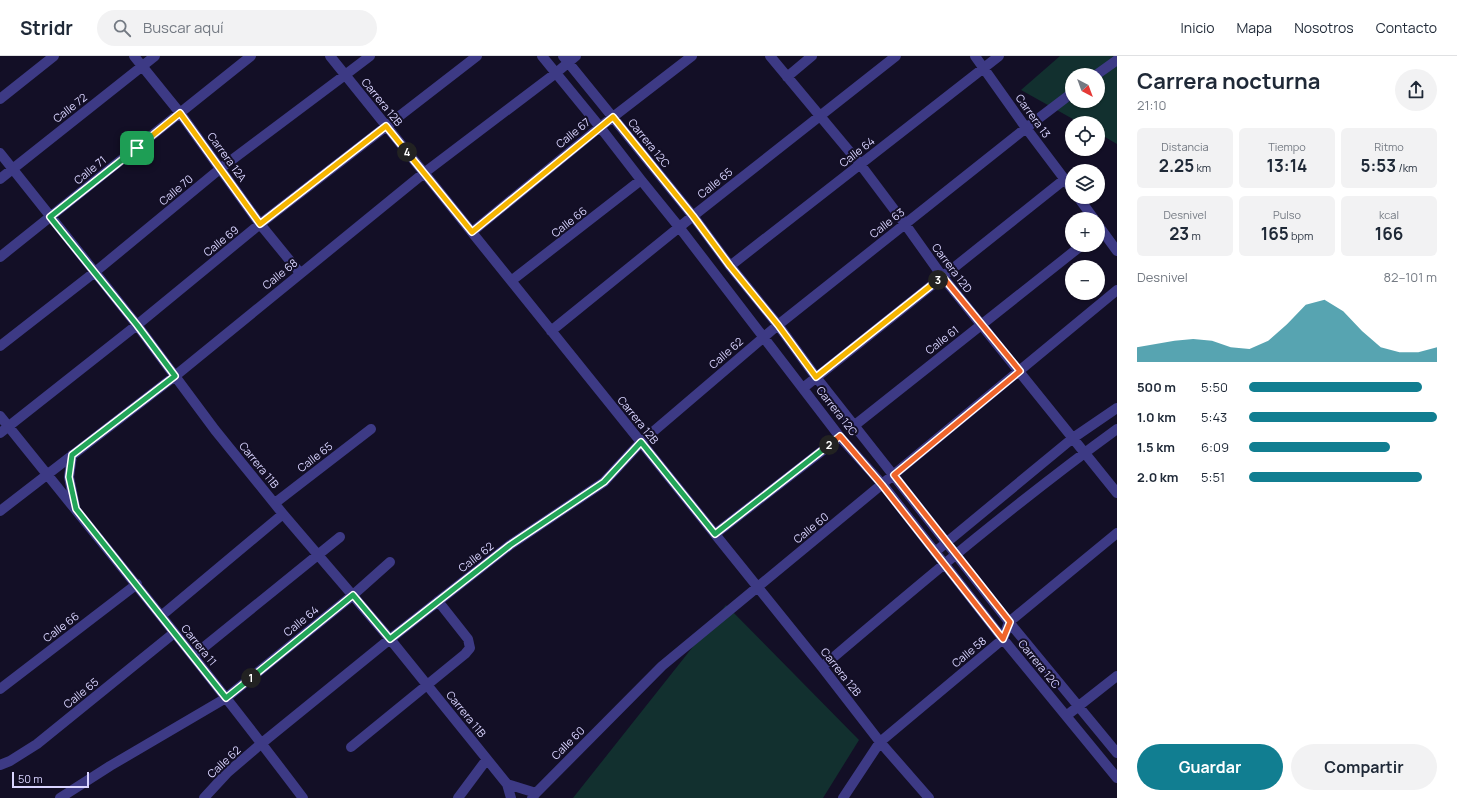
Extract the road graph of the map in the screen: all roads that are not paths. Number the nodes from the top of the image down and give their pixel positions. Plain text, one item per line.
1 (54, 56) edge
2 (134, 56) edge
3 (155, 56) edge
4 (251, 56) edge
5 (330, 56) edge
6 (370, 56) edge
7 (477, 56) edge
8 (542, 56) edge
9 (692, 56) edge
10 (770, 56) edge
11 (812, 56) edge
12 (896, 56) edge
13 (975, 56) edge
14 (999, 56) edge
15 (569, 58) edge
16 (1117, 60) edge
17 (142, 66) junction
18 (984, 68) junction
19 (1105, 69) edge
20 (556, 73) junction
21 (346, 76) junction
22 (787, 77) junction
23 (0, 99) edge
24 (1065, 99) edge
25 (180, 113) junction
26 (819, 116) junction
27 (613, 117) junction
28 (386, 126) junction
29 (600, 127) junction
30 (1026, 128) junction
31 (0, 153) edge
32 (860, 164) junction
33 (221, 168) junction
34 (13, 169) junction
35 (424, 173) junction
36 (0, 179) edge
37 (1065, 179) joint
38 (641, 180) junction
39 (693, 216) junction
40 (50, 217) junction
41 (260, 224) junction
42 (905, 224) junction
43 (679, 227) junction
44 (472, 232) junction
45 (1105, 236) edge
46 (1117, 250) edge
47 (1073, 252) edge
48 (0, 257) edge
49 (730, 266) junction
50 (95, 272) junction
51 (300, 273) junction
52 (942, 276) junction
53 (512, 281) junction
54 (1117, 290) edge
55 (137, 325) junction
56 (778, 325) junction
57 (981, 325) junction
58 (551, 331) junction
59 (764, 336) junction
60 (0, 346) edge
61 (1020, 371) junction
62 (175, 376) junction
63 (816, 377) junction
64 (803, 388) junction
65 (1117, 408) edge
66 (0, 416) edge
67 (855, 425) junction
68 (8, 426) junction
69 (370, 429) dead end
70 (1117, 429) edge
71 (0, 433) edge
72 (840, 436) junction
73 (1073, 438) junction
74 (641, 442) junction
75 (1084, 453) junction
76 (72, 455) junction
77 (47, 475) junction
78 (894, 475) junction
79 (882, 485) junction
80 (1117, 493) edge
81 (274, 503) junction
82 (76, 509) junction
83 (0, 511) edge
84 (283, 514) junction
85 (1117, 533) edge
86 (715, 534) junction
87 (340, 537) dead end
88 (947, 542) junction
89 (936, 552) junction
90 (319, 554) junction
91 (956, 554) junction
92 (390, 562) dead end
93 (944, 564) junction
94 (137, 584) junction
95 (758, 587) junction
96 (353, 595) junction
97 (438, 601) junction
98 (161, 616) junction
99 (1010, 622) junction
100 (174, 633) junction
101 (390, 639) junction
102 (1003, 639) junction
103 (193, 656) junction
104 (822, 667) junction
105 (1117, 676) edge
106 (427, 684) junction
107 (0, 689) edge
108 (226, 698) junction
109 (1079, 707) junction
110 (1066, 716) junction
111 (880, 742) junction
112 (262, 743) junction
113 (351, 747) dead end
114 (1116, 751) edge
115 (487, 759) junction
116 (0, 765) edge
117 (1117, 778) edge
118 (507, 784) junction
119 (534, 795) edge
120 (60, 798) edge
121 (204, 798) edge
122 (302, 798) edge
123 (458, 798) edge
124 (512, 798) edge
125 (844, 798) edge
126 (929, 798) edge

1 - 23 street
2 - 17 street, Carrera 12A
3 - 17 street, Calle 72
4 - 25 street, Calle 71
5 - 21 street, Carrera 12B
6 - 21 street, Calle 70
7 - 28 street, Calle 69
8 - 20 street, Carrera 12C
9 - 27 street, Calle 67
10 - 22 street, Carrera 12D
11 - 22 street
12 - 26 street, Calle 65
13 - 18 street, Carrera 13
14 - 18 street, Calle 64
15 - 20 street, Calle 68
15 - 27 street, Carrera 12C
16 - 19 street
17 - 25 street, Carrera 12A
17 - 34 street, Calle 72
18 - 30 street, Carrera 13
18 - 32 street, Calle 64
20 - 29 street, Carrera 12C
20 - 35 street, Calle 68
21 - 28 street, Carrera 12B
21 - 33 street, Calle 70
22 - 26 street, Carrera 12D
24 - 30 street, Calle 63
25 - 33 street, Carrera 12A
25 - 40 street, Calle 71
26 - 32 street, Carrera 12D
26 - 39 street, Calle 65
27 - 29 street, Calle 67
27 - 39 street, Carrera 12C
28 - 35 street, Carrera 12B
28 - 41 street, Calle 69
29 - 38 street, Carrera 12C
29 - 44 street, Calle 67
30 - 37 street, Carrera 13
30 - 42 street, Calle 63
31 - 34 street, Carrera 11B
32 - 42 street, Carrera 12D
32 - 49 street, Calle 64
33 - 41 street, Carrera 12A
33 - 50 street, Calle 70
34 - 36 street, Calle 72
34 - 40 street, Carrera 11B
35 - 44 street, Carrera 12B
35 - 51 street, Calle 68
37 - 52 street
38 - 43 street, Carrera 12C
38 - 53 street, Calle 66
39 - 43 street, Calle 65
39 - 49 street, Carrera 12C
40 - 48 street, Calle 71
40 - 50 street, Carrera 11B
41 - 51 street, Carrera 12A
41 - 55 street, Calle 69
42 - 52 street, Carrera 12D
42 - 56 street, Calle 63
43 - 58 street, Calle 65
43 - 59 street, Carrera 12C
44 - 53 street, Carrera 12B
45 - 46 street
47 - 57 street, Calle 61
49 - 56 street, Carrera 12C
50 - 55 street, Carrera 11B
50 - 60 street, Calle 70
51 - 62 street, Calle 68
52 - 57 street, Carrera 12D
52 - 63 street
53 - 58 street, Carrera 12B
54 - 61 street, Calle 60
55 - 62 street, Carrera 11B
55 - 68 street, Calle 69
56 - 59 street, Calle 63
56 - 63 street, Carrera 12C
57 - 61 street, Carrera 12D
57 - 67 street, Calle 61
58 - 74 street, Carrera 12B
59 - 64 street, Carrera 12C
59 - 74 street, Calle 62
61 - 73 street, Carrera 12D
61 - 78 street, Calle 60
62 - 76 street, Calle 68
62 - 81 street, Carrera 11B
63 - 64 street
63 - 67 street, Carrera 12C
64 - 72 street, Carrera 12C
65 - 73 street
66 - 68 street, Carrera 11
67 - 78 street, Carrera 12C
68 - 71 street, Calle 69
68 - 77 street, Carrera 11
69 - 81 street, Calle 65
70 - 75 street
72 - 79 street, Carrera 12C
72 - 86 street
73 - 75 street, Carrera 12D
73 - 88 street
74 - 86 street, Carrera 12B
74 - 97 street, Calle 62
75 - 80 street, Carrera 12D
75 - 91 street
76 - 77 street, Calle 68
76 - 82 street, Carrera 11
77 - 82 street, Carrera 11
77 - 83 street, Calle 68
78 - 79 street, Calle 60
78 - 88 street, Carrera 12C
79 - 89 street, Carrera 12C
79 - 95 street, Calle 60
81 - 84 street, Carrera 11B
82 - 94 street, Carrera 11
84 - 90 street, Carrera 11B
84 - 98 street
85 - 99 street, Calle 58
86 - 95 street, Carrera 12B
87 - 90 street
88 - 89 street
88 - 91 street, Carrera 12C
89 - 93 street, Carrera 12C
90 - 96 street, Carrera 11B
90 - 103 street
91 - 93 street
91 - 99 street, Carrera 12C
92 - 96 street, Calle 64
93 - 102 street, Carrera 12C
93 - 104 street
94 - 98 street, Carrera 11
94 - 107 street, Calle 66
95 - 104 street, Carrera 12B
95 - 119 street, Calle 60
96 - 101 street, Carrera 11B
96 - 108 street, Calle 64
97 - 101 street, Calle 62
97 - 106 street
98 - 100 street, Carrera 11
99 - 102 street, Calle 58
99 - 109 street, Carrera 12C
100 - 103 street, Carrera 11
100 - 116 street, Calle 65
101 - 106 street, Carrera 11B
101 - 112 street, Calle 62
102 - 110 street, Carrera 12C
102 - 111 street, Calle 58
103 - 108 street, Carrera 11
104 - 111 street, Carrera 12B
105 - 109 street
106 - 113 street
106 - 115 street, Carrera 11B
108 - 112 street, Carrera 11
108 - 120 street, Calle 64
109 - 110 street
109 - 114 street, Carrera 12C
110 - 117 street, Carrera 12C
111 - 125 street, Calle 58
111 - 126 street, Carrera 12B
112 - 121 street, Calle 62
112 - 122 street, Carrera 11
115 - 118 street, Carrera 11B
115 - 123 street
118 - 119 street
118 - 124 street, Carrera 11B

